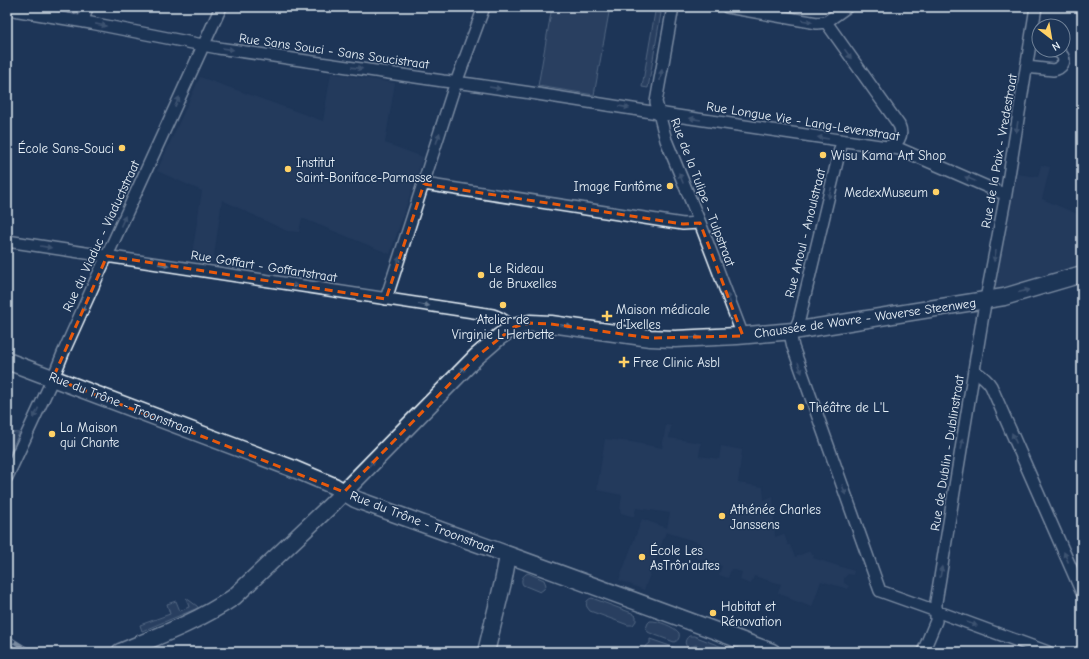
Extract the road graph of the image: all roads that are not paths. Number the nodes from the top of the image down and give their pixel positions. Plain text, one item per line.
1 (87, 7) edge
2 (221, 7) edge
3 (484, 7) edge
4 (673, 7) edge
5 (727, 7) edge
6 (847, 7) edge
7 (1036, 7) edge
8 (7, 8) edge
9 (1036, 18) edge
10 (83, 22) junction
11 (826, 22) junction
12 (204, 45) junction
13 (1031, 57) edge
14 (1063, 58) edge
15 (1027, 67) junction
16 (457, 82) junction
17 (659, 113) junction
18 (842, 141) junction
19 (886, 147) junction
20 (424, 184) junction
21 (1006, 194) junction
22 (700, 223) junction
23 (7, 241) edge
24 (107, 256) junction
25 (1082, 274) edge
26 (386, 299) junction
27 (986, 300) junction
28 (514, 327) junction
29 (793, 331) junction
30 (742, 336) junction
31 (7, 361) edge
32 (974, 371) junction
33 (53, 378) junction
34 (7, 477) edge
35 (344, 492) junction
36 (508, 556) junction
37 (1082, 593) edge
38 (936, 610) junction
39 (120, 652) edge
40 (486, 652) edge
41 (772, 652) edge
42 (923, 652) edge
43 (1048, 652) edge

1 - 10 street
2 - 12 street, Rue du Viaduc - Viaductstraat
3 - 16 street
17 -> 4 street, Rue de la Tulipe - Tulpstraat
5 -> 11 street
6 - 11 street
7 - 9 street, Rue de la Paix - Vredestraat
8 - 10 street, Rue Sans Souci - Sans Soucistraat
10 -> 12 street, Rue Sans Souci - Sans Soucistraat
11 -> 19 street
12 -> 16 street, Rue Sans Souci - Sans Soucistraat
24 -> 12 street, Rue du Viaduc - Viaductstraat
13 - 15 street, Rue de la Paix - Vredestraat
14 - 15 street
15 -> 21 street, Rue de la Paix - Vredestraat
16 -> 17 street, Rue Sans Souci - Sans Soucistraat
20 -> 16 street
18 -> 17 street, Rue Longue Vie - Lang-Levenstraat
22 -> 17 street, Rue de la Tulipe - Tulpstraat
18 - 19 street, Rue Longue Vie - Lang-Levenstraat
18 -> 29 street, Rue Anoul - Anoulstraat
21 -> 19 street, Rue Longue Vie - Lang-Levenstraat
20 - 22 street
26 -> 20 street
21 -> 27 street, Rue de la Paix - Vredestraat
30 -> 22 street, Rue de la Tulipe - Tulpstraat
23 -> 24 street, Rue Goffart - Goffartstraat
24 -> 26 street, Rue Goffart - Goffartstraat
24 -> 33 street, Rue du Viaduc - Viaductstraat
27 -> 25 street, Chaussée de Wavre - Waverse Steenweg
26 -> 28 street, Rue Goffart - Goffartstraat
27 - 29 street, Chaussée de Wavre - Waverse Steenweg
27 - 32 street, Rue de Dublin - Dublinstraat
28 -> 30 street, Chaussée de Wavre - Waverse Steenweg
35 -> 28 street, Chaussée de Wavre - Waverse Steenweg
29 - 30 street, Chaussée de Wavre - Waverse Steenweg
29 -> 38 street
31 - 33 street, Rue du Trône - Troonstraat
37 -> 32 street
38 -> 32 street, Rue de Dublin - Dublinstraat
33 -> 34 street, Rue du Viaduc - Viaductstraat
33 - 35 street, Rue du Trône - Troonstraat
35 - 36 street, Rue du Trône - Troonstraat
35 - 39 street, Chaussée de Wavre - Waverse Steenweg
36 - 40 street
36 - 41 street, Rue du Trône - Troonstraat
38 - 42 street, Rue de Dublin - Dublinstraat
38 -> 43 street

